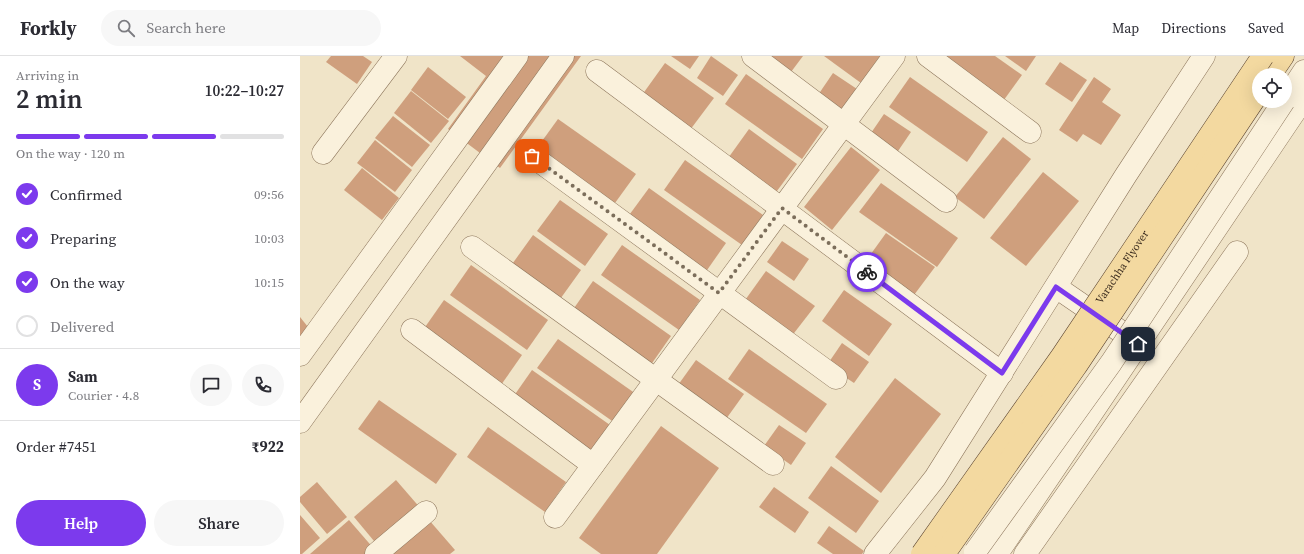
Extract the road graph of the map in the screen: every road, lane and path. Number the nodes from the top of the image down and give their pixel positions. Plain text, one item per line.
1 (396, 56) edge
2 (517, 56) edge
3 (563, 56) edge
4 (753, 56) edge
5 (894, 56) edge
6 (928, 56) edge
7 (1204, 56) edge
8 (1263, 56) edge
9 (1283, 56) edge
10 (1275, 68) edge
11 (597, 71) dead end
12 (1304, 71) edge
13 (1292, 89) edge
14 (1304, 98) edge
15 (1252, 102) edge
16 (1280, 108) edge
17 (844, 124) junction
18 (1030, 132) dead end
19 (323, 153) dead end
20 (532, 156) dead end
21 (946, 201) dead end
22 (782, 208) junction
23 (472, 247) dead end
24 (1237, 252) dead end
25 (1056, 287) junction
26 (719, 293) junction
27 (412, 330) dead end
28 (1138, 344) junction
29 (300, 355) edge
30 (1002, 373) junction
31 (836, 378) dead end
32 (656, 380) junction
33 (300, 422) edge
34 (773, 464) dead end
35 (593, 465) junction
36 (426, 512) dead end
37 (555, 517) dead end
38 (982, 553) edge
39 (376, 554) edge
40 (875, 554) edge
41 (922, 554) edge
42 (944, 554) edge
43 (1026, 554) edge

1 - 19 street
2 - 29 street
3 - 33 street
4 - 17 street
5 - 17 street
6 - 18 street
7 - 25 street
8 - 41 main road, Varachha Flyover, bridge
9 - 10 main road
11 - 22 street
12 - 13 street
14 - 28 street
15 - 42 main road, Varachha Flyover, bridge
16 - 38 street, bridge
17 - 21 street
17 - 22 street
20 - 26 street
22 - 26 street
22 - 30 street
23 - 32 street
24 - 43 street
25 - 28 street
25 - 30 street
26 - 31 street
26 - 32 street
27 - 35 street
28 - 38 street
30 - 40 street
32 - 34 street
32 - 35 street
35 - 37 street
36 - 39 street

